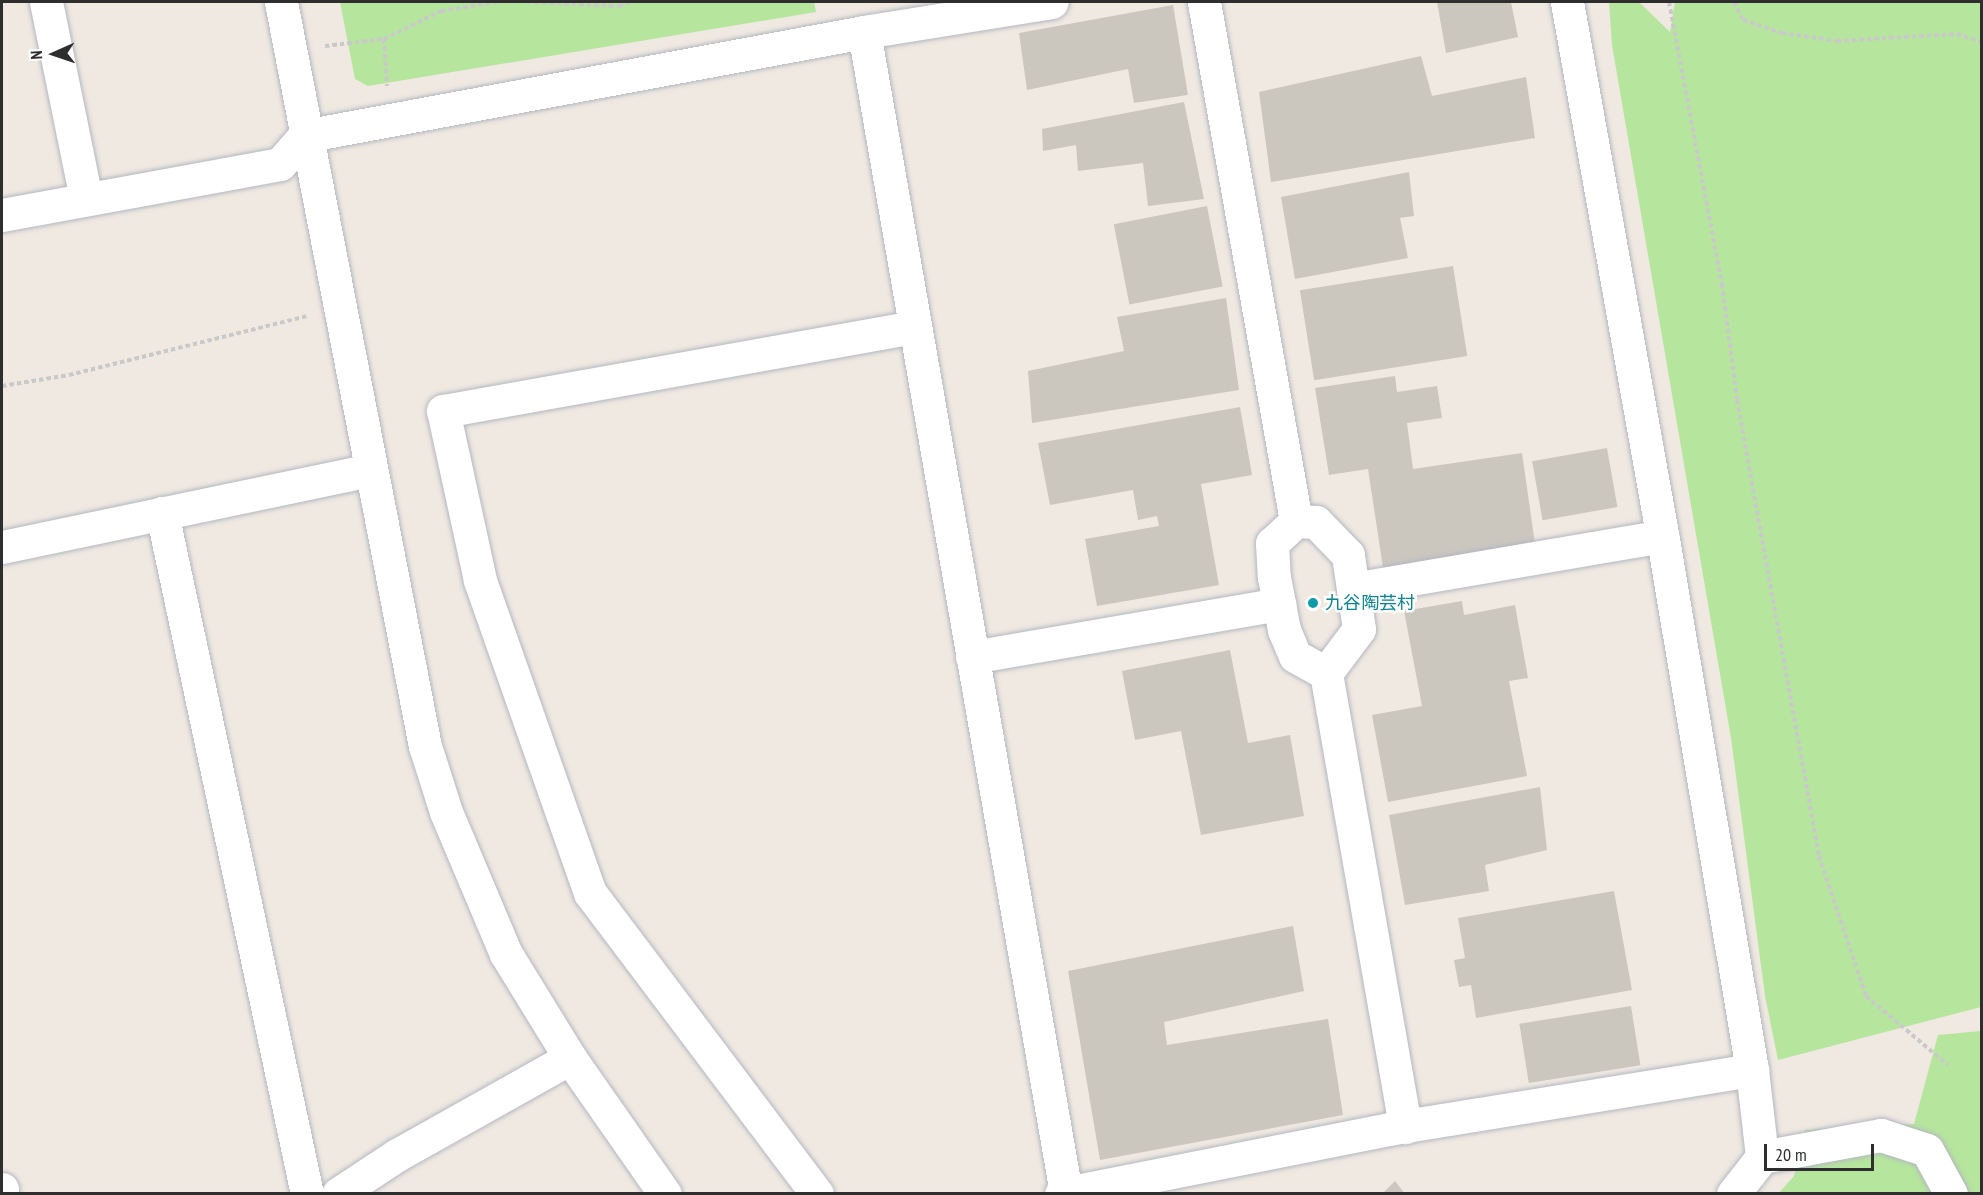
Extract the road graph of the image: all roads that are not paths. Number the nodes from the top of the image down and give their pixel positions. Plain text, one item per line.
1 (46, 2) edge
2 (281, 2) edge
3 (1052, 2) edge
4 (1204, 2) edge
5 (1567, 2) edge
6 (864, 32) junction
7 (304, 136) junction
8 (86, 199) junction
9 (2, 215) edge
10 (915, 327) junction
11 (369, 470) junction
12 (162, 513) junction
13 (1296, 521) junction
14 (1663, 536) junction
15 (2, 547) edge
16 (1353, 589) junction
17 (1279, 604) junction
18 (972, 657) junction
19 (1326, 673) junction
20 (570, 1058) junction
21 (1752, 1070) junction
22 (1405, 1127) junction
23 (1762, 1157) junction
24 (1064, 1193) edge
25 (307, 1194) edge
26 (338, 1194) edge
27 (665, 1194) edge
28 (818, 1194) edge
29 (1732, 1194) edge
30 (1951, 1194) edge

1 - 8 street
2 - 7 street
3 - 6 street
4 - 13 street
5 - 14 street
6 - 7 street
6 - 10 street
7 - 8 street
7 - 11 street
8 - 9 street
10 - 18 street
10 - 28 street
11 - 12 street
11 - 20 street
12 - 15 street
12 - 25 street
13 - 16 street
13 - 17 street
14 - 16 street
14 - 21 street
16 - 19 street
17 - 18 street
17 - 19 street
18 - 24 street
19 - 22 street
20 - 26 street
20 - 27 street
21 - 22 street
21 - 23 street
22 - 24 street
23 - 29 street
23 - 30 street

